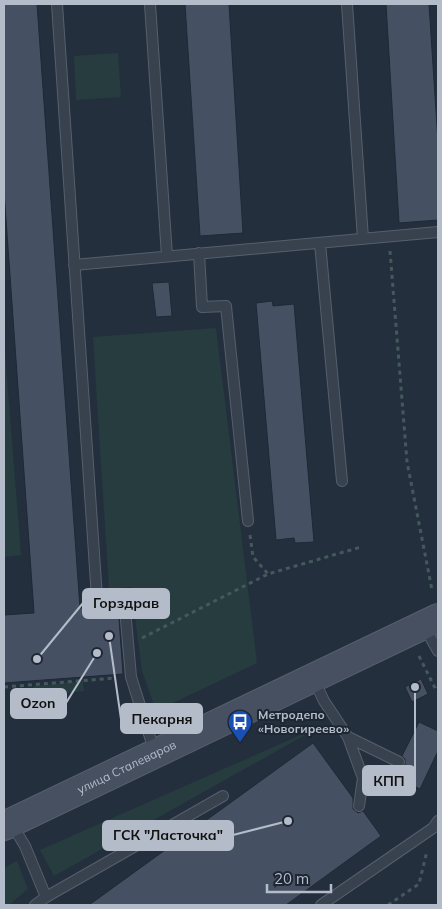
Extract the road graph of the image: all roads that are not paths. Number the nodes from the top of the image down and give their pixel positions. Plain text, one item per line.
1 (57, 4) edge
2 (150, 4) edge
3 (347, 4) edge
4 (438, 232) edge
5 (363, 239) junction
6 (320, 243) junction
7 (199, 254) junction
8 (167, 256) junction
9 (74, 265) junction
10 (342, 481) dead end
11 (248, 521) road end
12 (431, 622) edge
13 (438, 651) edge
14 (312, 678) junction
15 (348, 737) junction
16 (155, 753) junction
17 (399, 762) dead end
18 (223, 796) dead end
19 (359, 806) dead end
20 (7, 824) edge
21 (436, 825) edge
22 (46, 897) junction
23 (36, 905) edge
24 (321, 905) edge

1 - 9 lane
2 - 8 lane
3 - 5 lane
4 - 5 lane
5 - 6 lane
6 - 7 lane
6 - 10 lane
7 - 8 lane
7 - 11 lane
8 - 9 lane
9 - 16 lane
12 - 13 lane
12 - 14 main road, улица Сталеваров
14 - 15 lane
14 - 16 main road, улица Сталеваров
15 - 17 lane
15 - 19 lane
16 - 20 main road, улица Сталеваров
18 - 22 lane
20 - 22 lane
21 - 24 lane
22 - 23 lane

